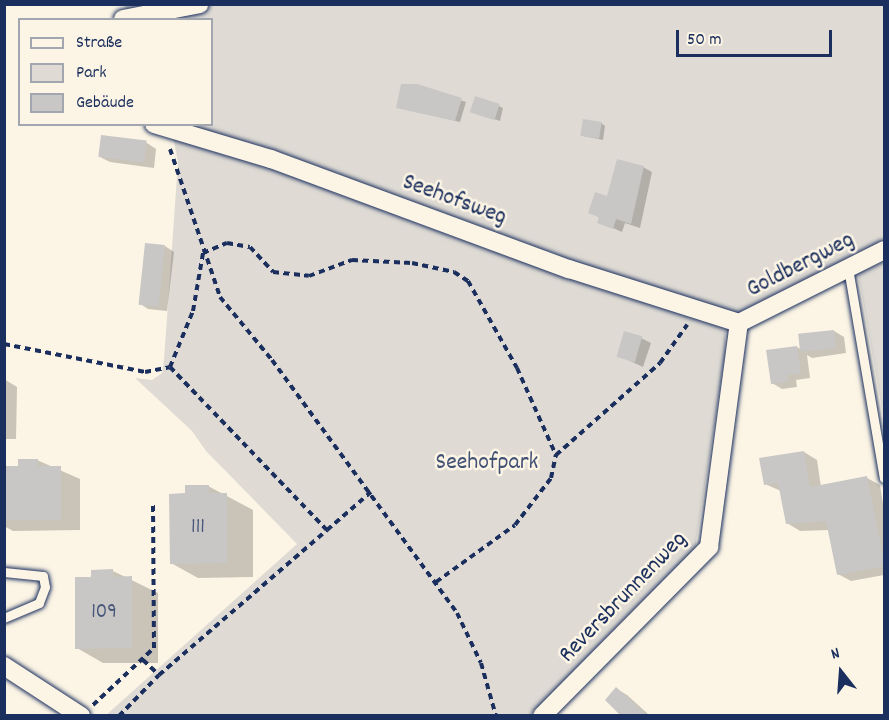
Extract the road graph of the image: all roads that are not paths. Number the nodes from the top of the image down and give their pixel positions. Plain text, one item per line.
1 (200, 4) edge
2 (121, 14) edge
3 (159, 128) edge
4 (885, 250) edge
5 (848, 268) junction
6 (739, 323) junction
7 (885, 478) edge
8 (4, 572) edge
9 (4, 618) edge
10 (5, 667) edge
11 (86, 712) edge
12 (542, 716) edge

1 - 2 street
3 - 6 street, Seehofsweg
4 - 5 street, Goldbergweg
5 - 6 street, Goldbergweg
5 - 7 lane
6 - 12 street, Reversbrunnenweg
8 - 9 lane
10 - 11 street

